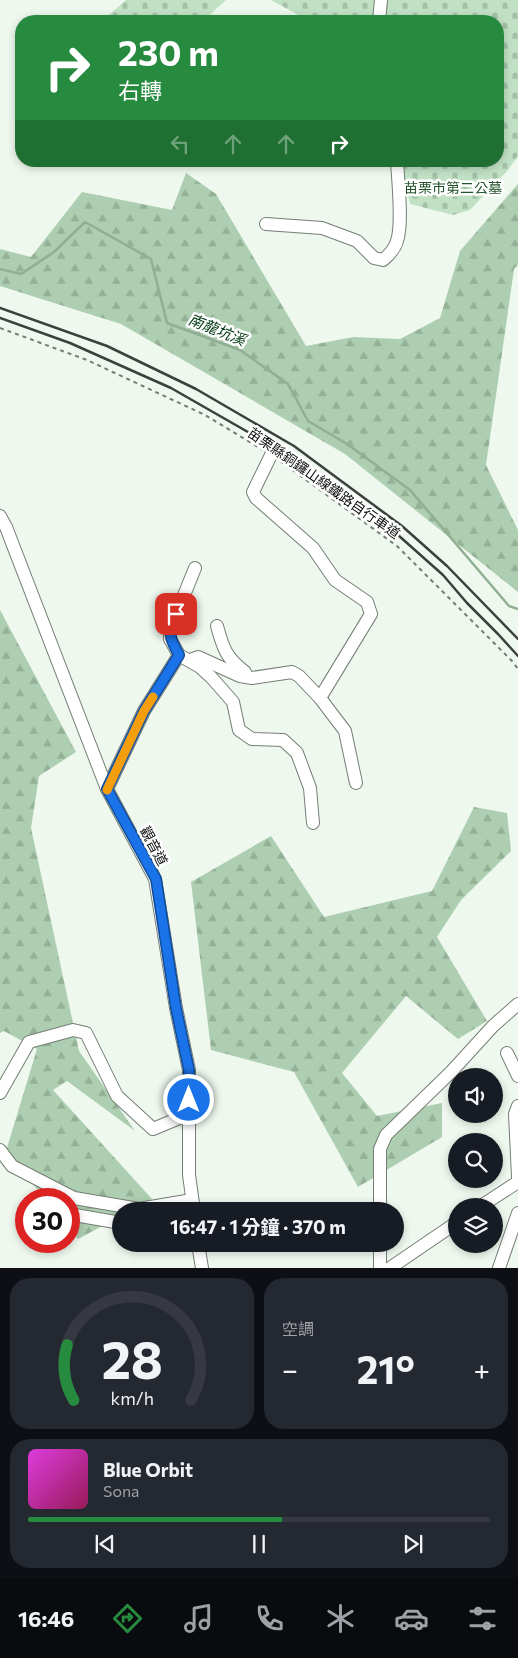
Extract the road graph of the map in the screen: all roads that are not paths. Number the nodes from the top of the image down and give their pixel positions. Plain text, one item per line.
1 (382, 0) edge
2 (380, 15) edge
3 (397, 167) edge
4 (266, 224) dead end
5 (271, 455) road end
6 (0, 516) edge
7 (195, 568) dead end
8 (217, 626) dead end
9 (183, 658) junction
10 (252, 678) junction
11 (320, 698) junction
12 (356, 783) dead end
13 (107, 789) junction
14 (314, 823) dead end
15 (518, 1004) edge
16 (507, 1054) dead end
17 (518, 1076) edge
18 (0, 1093) edge
19 (518, 1106) edge
20 (189, 1114) junction
21 (0, 1150) edge
22 (518, 1177) edge
23 (518, 1182) edge
24 (494, 1198) edge
25 (192, 1202) edge
26 (380, 1202) edge
27 (112, 1204) edge
28 (518, 1213) edge
29 (80, 1216) edge
30 (112, 1221) edge
31 (448, 1228) edge
32 (199, 1252) edge
33 (380, 1252) edge
34 (202, 1268) edge
35 (380, 1268) edge
36 (390, 1268) edge
37 (498, 1268) edge

1 - 2 street
3 - 4 street
5 - 11 street
6 - 13 street, 觀音道
7 - 9 street
8 - 10 street
9 - 10 street
9 - 13 street
9 - 14 street
10 - 11 street
11 - 12 street
13 - 20 street, 觀音道
15 - 26 street
16 - 17 street
18 - 20 street
19 - 22 street
20 - 25 street, 觀音道
21 - 27 street
23 - 24 street
28 - 37 street
29 - 30 street
31 - 36 street
32 - 34 street
33 - 35 street

